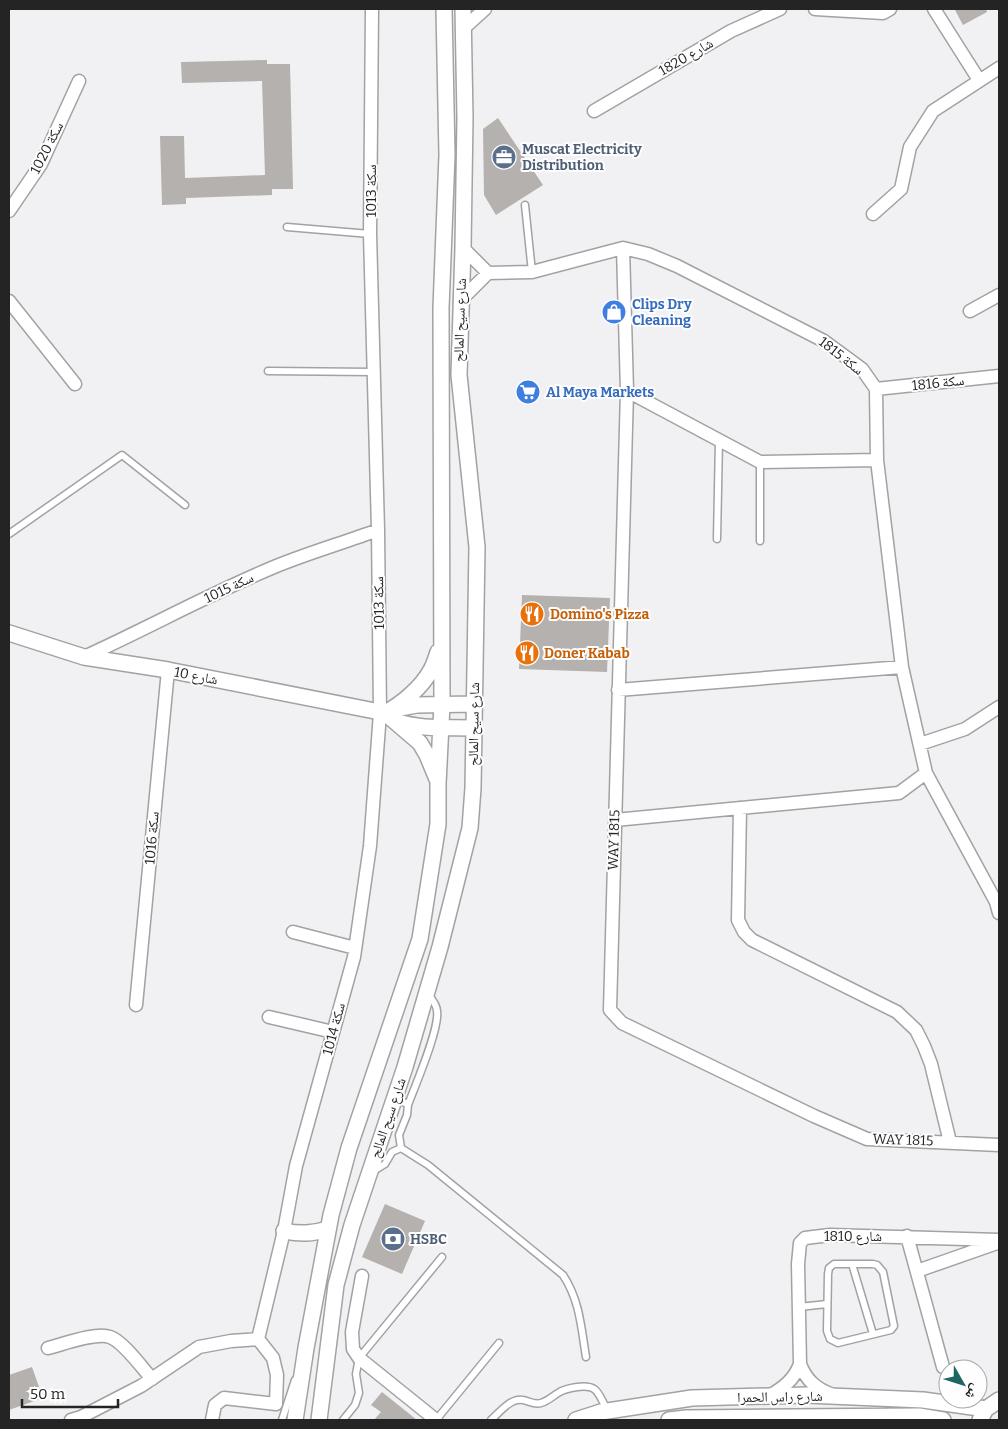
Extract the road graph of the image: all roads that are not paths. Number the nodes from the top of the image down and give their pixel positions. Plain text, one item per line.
1 (372, 9) edge
2 (444, 9) edge
3 (463, 9) edge
4 (485, 9) edge
5 (780, 9) edge
6 (815, 9) edge
7 (890, 9) edge
8 (934, 9) edge
9 (464, 28) junction
10 (999, 68) edge
11 (979, 80) junction
12 (79, 81) dead end
13 (594, 111) dead end
14 (525, 205) dead end
15 (9, 211) edge
16 (873, 214) dead end
17 (287, 227) dead end
18 (370, 234) junction
19 (463, 248) junction
20 (623, 248) junction
21 (532, 272) junction
22 (488, 273) junction
23 (999, 295) edge
24 (9, 300) edge
25 (460, 301) junction
26 (970, 311) dead end
27 (268, 371) dead end
28 (373, 372) junction
29 (999, 376) edge
30 (75, 384) dead end
31 (876, 389) junction
32 (627, 391) junction
33 (719, 440) junction
34 (877, 460) junction
35 (760, 462) junction
36 (185, 505) dead end
37 (378, 530) junction
38 (9, 534) edge
39 (717, 539) dead end
40 (760, 541) dead end
41 (9, 633) edge
42 (442, 642) junction
43 (84, 657) junction
44 (902, 667) junction
45 (168, 670) junction
46 (618, 690) junction
47 (442, 704) junction
48 (475, 704) junction
49 (999, 707) edge
50 (389, 714) junction
51 (442, 727) junction
52 (474, 728) junction
53 (920, 744) junction
54 (926, 773) junction
55 (438, 784) junction
56 (740, 808) junction
57 (615, 820) junction
58 (999, 913) edge
59 (293, 932) dead end
60 (355, 948) junction
61 (427, 993) junction
62 (136, 1005) dead end
63 (269, 1017) dead end
64 (333, 1032) junction
65 (395, 1096) junction
66 (408, 1105) junction
67 (950, 1142) junction
68 (999, 1144) edge
69 (401, 1148) junction
70 (369, 1174) junction
71 (328, 1229) junction
72 (284, 1231) junction
73 (907, 1236) junction
74 (999, 1241) edge
75 (442, 1257) dead end
76 (852, 1264) junction
77 (917, 1271) junction
78 (362, 1276) dead end
79 (827, 1304) junction
80 (799, 1307) junction
81 (873, 1334) junction
82 (258, 1339) junction
83 (499, 1343) dead end
84 (48, 1348) dead end
85 (306, 1348) junction
86 (586, 1357) dead end
87 (358, 1358) junction
88 (941, 1359) edge
89 (800, 1364) junction
90 (152, 1379) junction
91 (769, 1396) junction
92 (840, 1396) junction
93 (999, 1400) edge
94 (607, 1411) junction
95 (983, 1415) edge
96 (71, 1420) edge
97 (212, 1420) edge
98 (282, 1420) edge
99 (296, 1420) edge
100 (319, 1420) edge
101 (343, 1420) edge
102 (436, 1420) edge
103 (491, 1420) edge
104 (576, 1420) edge
105 (670, 1420) edge
106 (943, 1420) edge

1 - 18 street, سكة 1013
2 - 42 street, شارع سيح المالح
3 - 9 street, شارع سيح المالح
4 - 9 street
5 - 13 street, 1820 شارع
6 - 7 street
8 - 11 street
9 - 19 street, شارع سيح المالح
10 - 11 street
11 - 16 street
12 - 15 street, سكة 1020
14 - 21 lane
17 - 18 lane
18 - 28 street, سكة 1013
19 - 22 street
19 - 25 street, شارع سيح المالح
20 - 21 street, سكة 1815
20 - 31 street, سكة 1815
20 - 32 street, WAY 1815
21 - 22 street, سكة 1815
22 - 25 street
23 - 26 street
24 - 30 street
25 - 48 street, شارع سيح المالح
27 - 28 lane
28 - 37 street, سكة 1013
29 - 31 street, سكة 1816
31 - 34 street
32 - 33 street
32 - 46 street, WAY 1815
33 - 35 street
33 - 39 lane
34 - 35 street
34 - 44 street
35 - 40 lane
36 - 38 lane
37 - 43 street, سكة 1015
37 - 50 street, سكة 1013
41 - 43 street, شارع 10
42 - 47 street, شارع سيح المالح
42 - 50 street
43 - 45 street, شارع 10
44 - 46 street
44 - 53 street
45 - 50 street, شارع 10
45 - 62 street, سكة 1016
46 - 57 street, WAY 1815
47 - 48 street
47 - 50 street
47 - 51 street, شارع سيح المالح
48 - 52 street, شارع سيح المالح
49 - 53 street
50 - 51 street, شارع 10
50 - 55 street
50 - 60 street, سكة 1014
51 - 52 street, شارع 10
51 - 55 street, شارع سيح المالح
52 - 61 street, شارع سيح المالح
53 - 54 street
54 - 56 street
54 - 58 street
55 - 71 street, شارع سيح المالح
56 - 57 street
56 - 67 street
57 - 67 street, WAY 1815
59 - 60 street
60 - 64 street, سكة 1014
61 - 65 street, شارع سيح المالح
61 - 66 lane
63 - 64 street
64 - 72 street, سكة 1014
65 - 66 lane
65 - 70 street, شارع سيح المالح
66 - 69 lane
67 - 68 street, WAY 1815
69 - 70 lane
69 - 86 lane
70 - 100 street, شارع سيح المالح
71 - 72 street
71 - 85 street, شارع سيح المالح
72 - 82 street, سكة 1014
73 - 74 street, شارع 1810
73 - 77 street
73 - 80 street, شارع 1810
74 - 77 street
75 - 87 lane
76 - 79 lane
76 - 81 lane
76 - 81 lane
77 - 88 street
78 - 87 street
79 - 80 lane
79 - 81 lane
80 - 89 street, شارع 1810
82 - 90 street
82 - 97 street
83 - 102 lane
84 - 90 street
85 - 98 lane
85 - 99 street, شارع سيح المالح
87 - 101 lane
87 - 102 street
89 - 91 street
89 - 92 street
90 - 96 street
91 - 92 street, شارع راس الحمرا
91 - 94 street, شارع راس الحمرا
92 - 95 street, شارع راس الحمرا
93 - 95 street
94 - 103 lane
94 - 104 street, شارع راس الحمرا
105 - 106 street, شارع راس الحمرا

